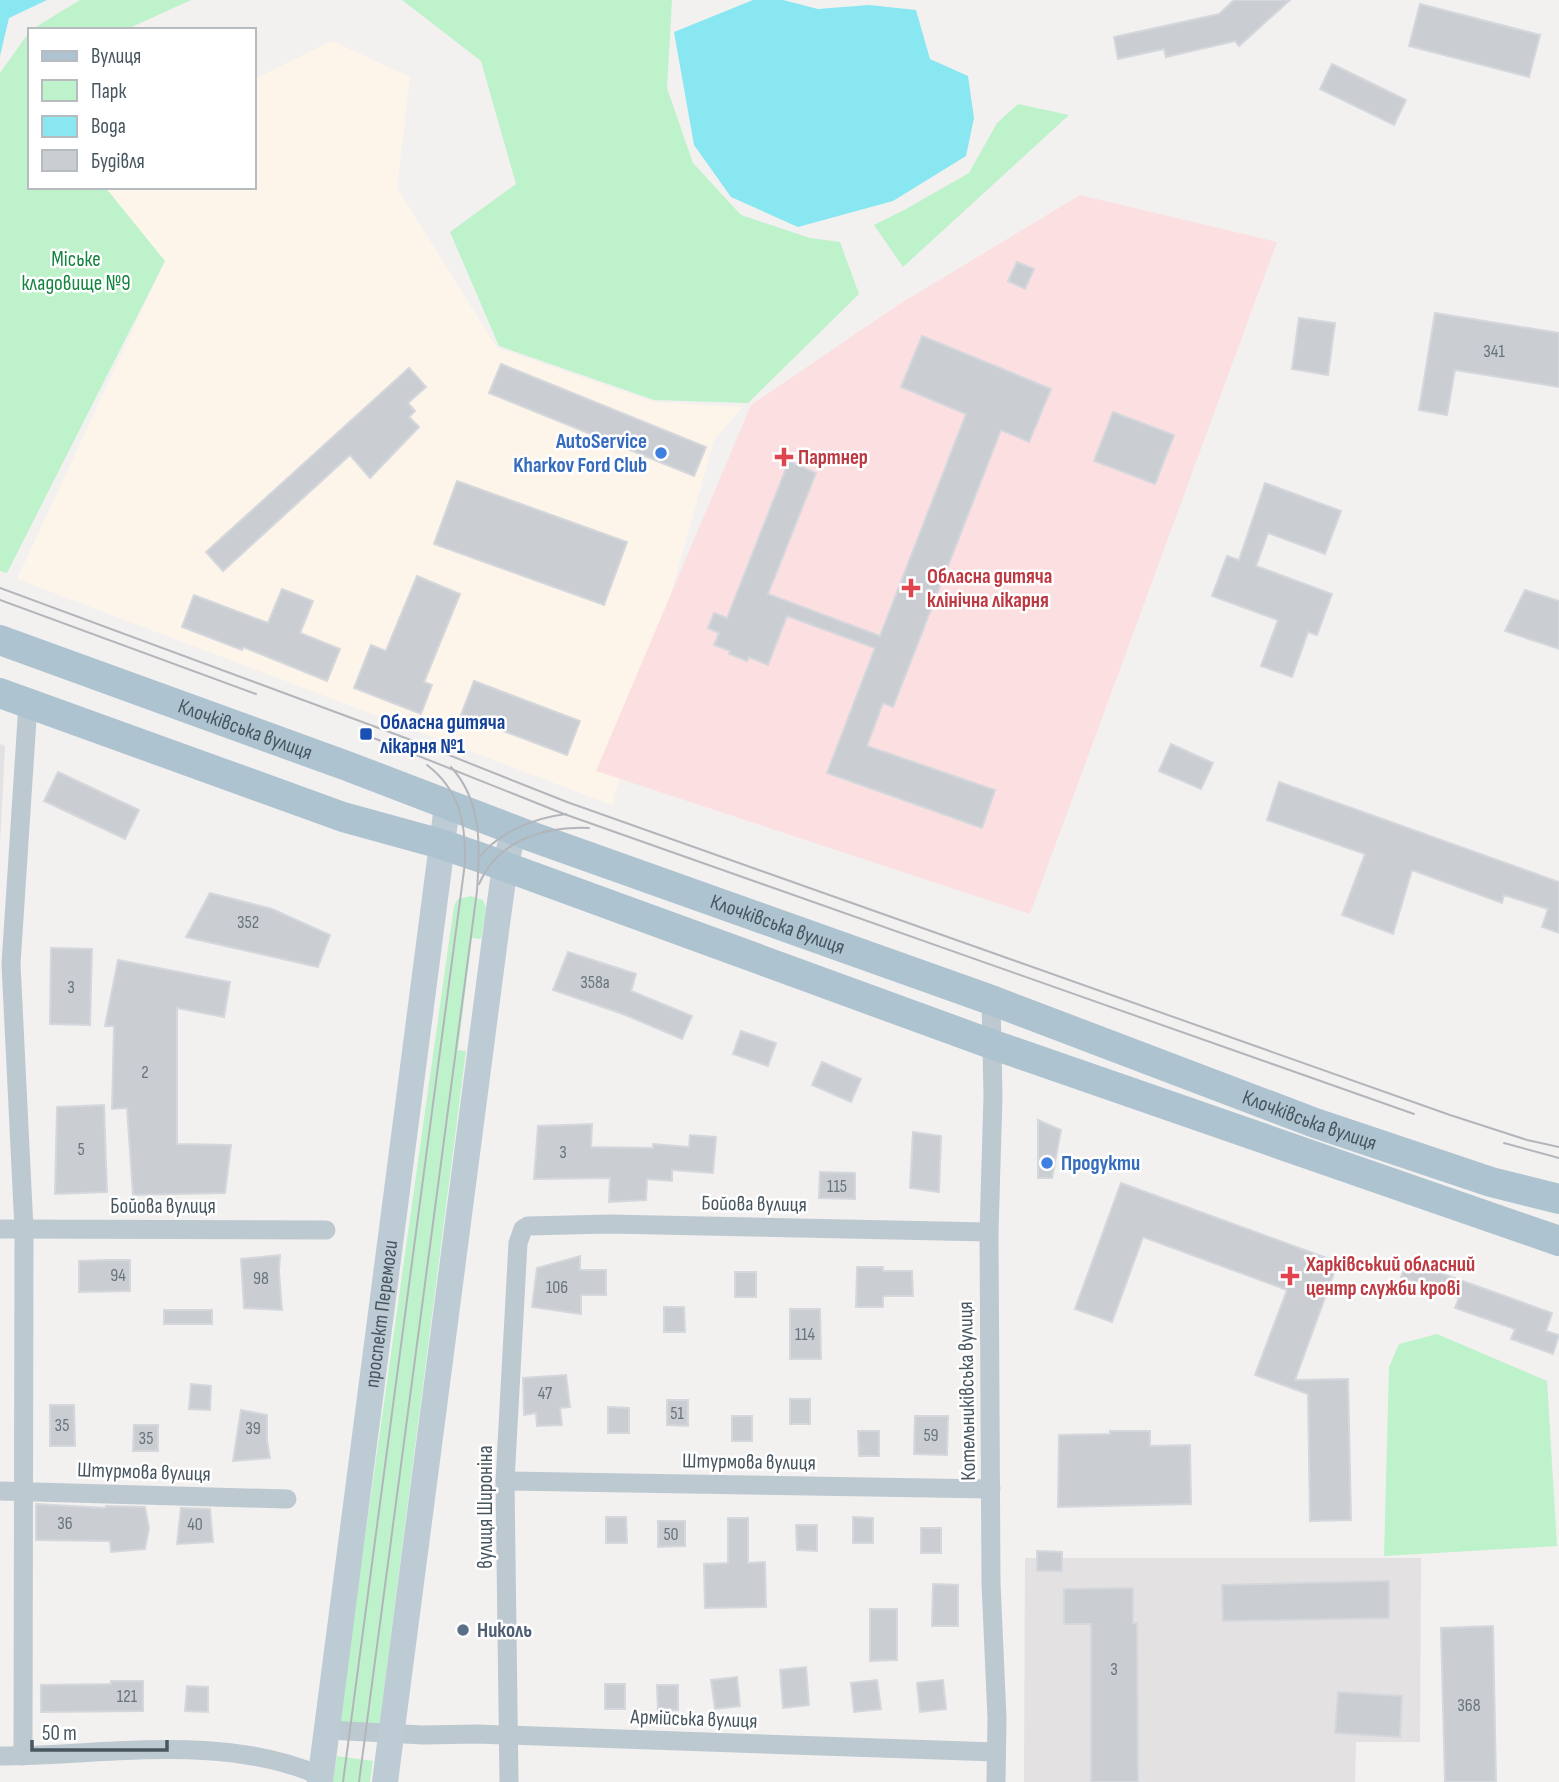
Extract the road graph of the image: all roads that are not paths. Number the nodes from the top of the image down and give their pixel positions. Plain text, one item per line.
1 (0, 640) edge
2 (0, 694) edge
3 (28, 704) junction
4 (447, 806) junction
5 (514, 830) junction
6 (441, 844) junction
7 (505, 866) junction
8 (6, 964) edge
9 (991, 1000) junction
10 (991, 1044) junction
11 (1559, 1199) edge
12 (0, 1229) edge
13 (24, 1229) junction
14 (326, 1230) dead end
15 (989, 1232) junction
16 (520, 1233) joint
17 (1559, 1241) edge
18 (505, 1481) junction
19 (991, 1489) junction
20 (0, 1491) edge
21 (23, 1491) junction
22 (288, 1499) dead end
23 (328, 1730) junction
24 (391, 1734) junction
25 (509, 1736) junction
26 (996, 1752) junction
27 (0, 1756) edge
28 (23, 1756) junction
29 (320, 1779) edge
30 (385, 1782) edge
31 (509, 1782) edge
32 (996, 1782) edge

1 - 4 main road, Клочківська вулиця
2 - 3 main road, Клочківська вулиця
3 - 6 main road, Клочківська вулиця
3 - 8 street
4 - 5 main road, Клочківська вулиця
4 - 6 main road, проспект Перемоги
5 - 7 main road
5 - 9 main road, Клочківська вулиця
6 - 7 main road, Клочківська вулиця
6 - 23 main road, проспект Перемоги
7 - 10 main road, Клочківська вулиця
7 - 24 main road
8 - 13 street
9 - 10 street, Котельниківська вулиця
9 - 11 main road, Клочківська вулиця
10 - 15 street, Котельниківська вулиця
10 - 17 main road, Клочківська вулиця
12 - 13 street, Бойова вулиця
13 - 14 street, Бойова вулиця
13 - 21 street
15 - 16 street, Бойова вулиця
15 - 19 street, Котельниківська вулиця
16 - 18 street, вулиця Широніна
18 - 19 street, Штурмова вулиця
18 - 25 street, вулиця Широніна
19 - 26 street, Котельниківська вулиця
20 - 21 street, Штурмова вулиця
21 - 22 street, Штурмова вулиця
21 - 28 street
23 - 24 street, Армійська вулиця
23 - 29 main road, проспект Перемоги
24 - 25 street, Армійська вулиця
24 - 30 main road
25 - 26 street, Армійська вулиця
25 - 31 street, вулиця Широніна
26 - 32 street, Котельниківська вулиця
27 - 28 street
28 - 29 street

